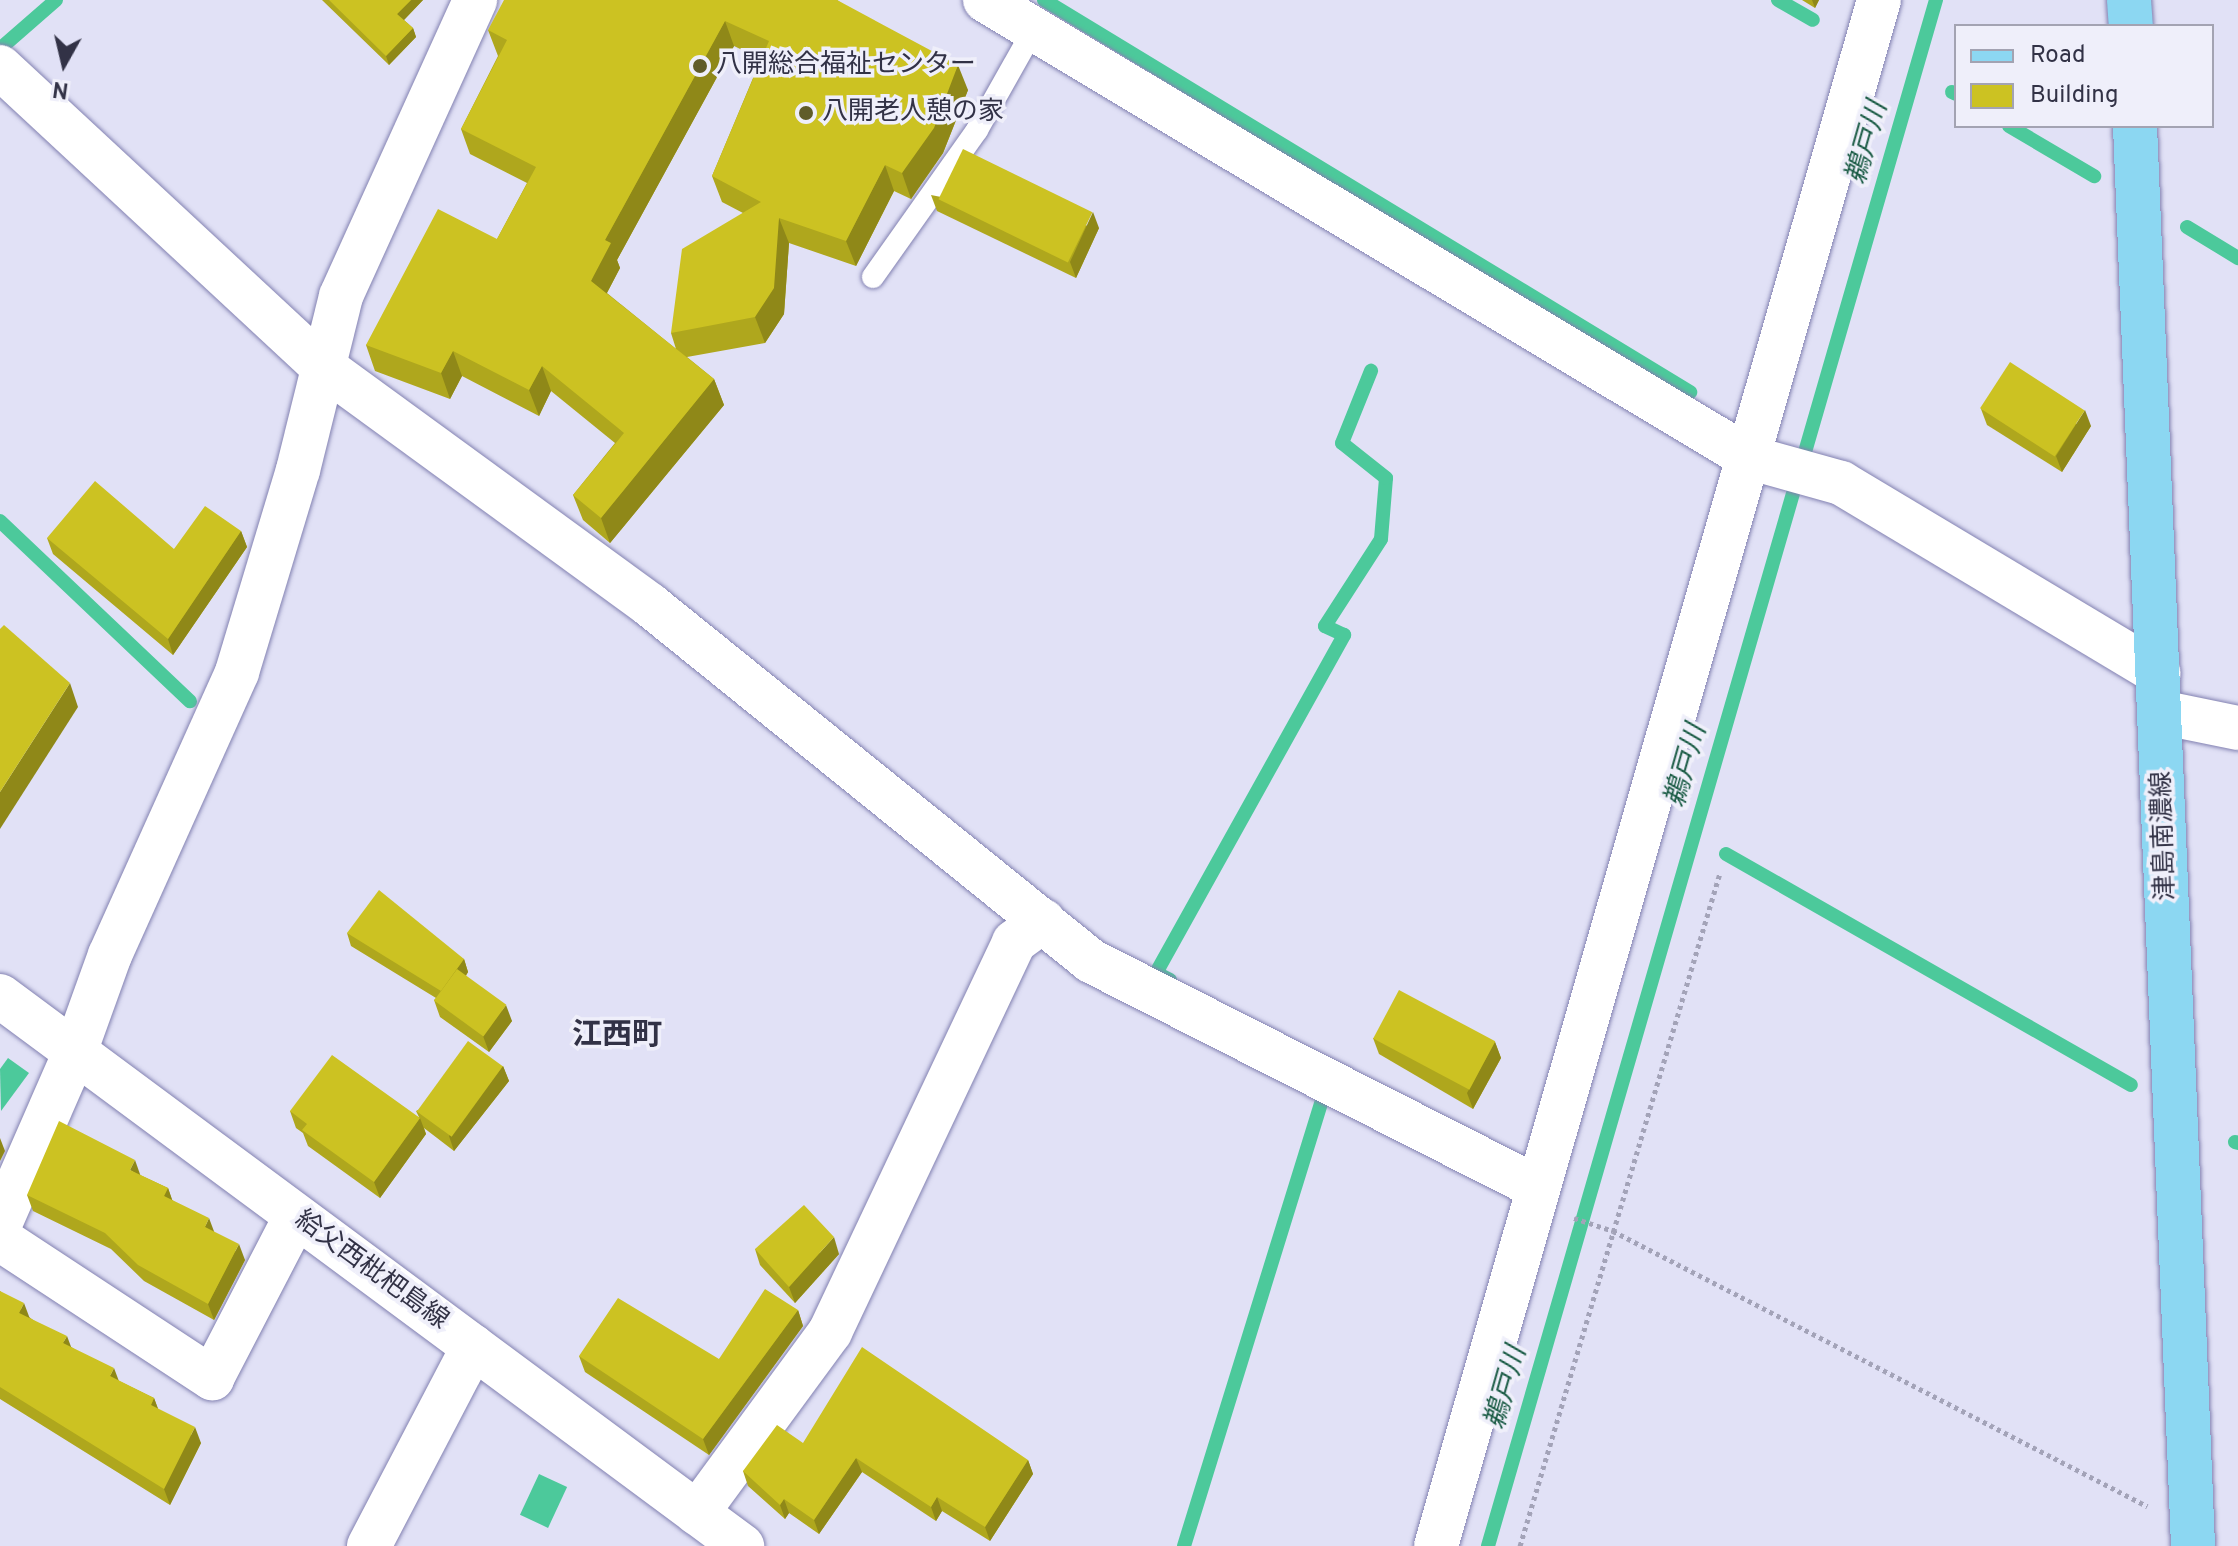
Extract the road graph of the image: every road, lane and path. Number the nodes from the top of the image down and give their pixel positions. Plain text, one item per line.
1 (475, 0) edge
2 (985, 0) edge
3 (1879, 0) edge
4 (2129, 0) edge
5 (2131, 24) edge
6 (1034, 29) junction
7 (0, 67) edge
8 (2135, 128) edge
9 (873, 277) dead end
10 (321, 365) junction
11 (1761, 461) junction
12 (2160, 693) junction
13 (2238, 728) edge
14 (1720, 873) dead end
15 (1043, 921) junction
16 (0, 996) edge
17 (75, 1052) junction
18 (1536, 1187) junction
19 (296, 1216) junction
20 (1570, 1217) dead end
21 (0, 1224) edge
22 (1613, 1231) junction
23 (0, 1239) edge
24 (473, 1347) junction
25 (697, 1513) junction
26 (2193, 1538) edge
27 (369, 1546) edge
28 (742, 1546) edge
29 (1436, 1546) edge
30 (1520, 1546) edge

1 - 10 street
2 - 6 street
3 - 11 street
4 - 5 main road
6 - 9 lane
6 - 11 street
7 - 10 street
8 - 12 main road, 津島南濃線
10 - 15 street
10 - 17 street
11 - 12 street
11 - 18 street
12 - 13 street
12 - 26 main road, 津島南濃線
14 - 22 path
15 - 18 street
15 - 25 street
16 - 17 street, 給父西枇杷島線
17 - 19 street, 給父西枇杷島線
17 - 21 street
18 - 29 street
19 - 23 street
19 - 24 street, 給父西枇杷島線
20 - 22 path
22 - 26 path
22 - 30 path
24 - 25 street, 給父西枇杷島線
24 - 27 street
25 - 28 street, 給父西枇杷島線

